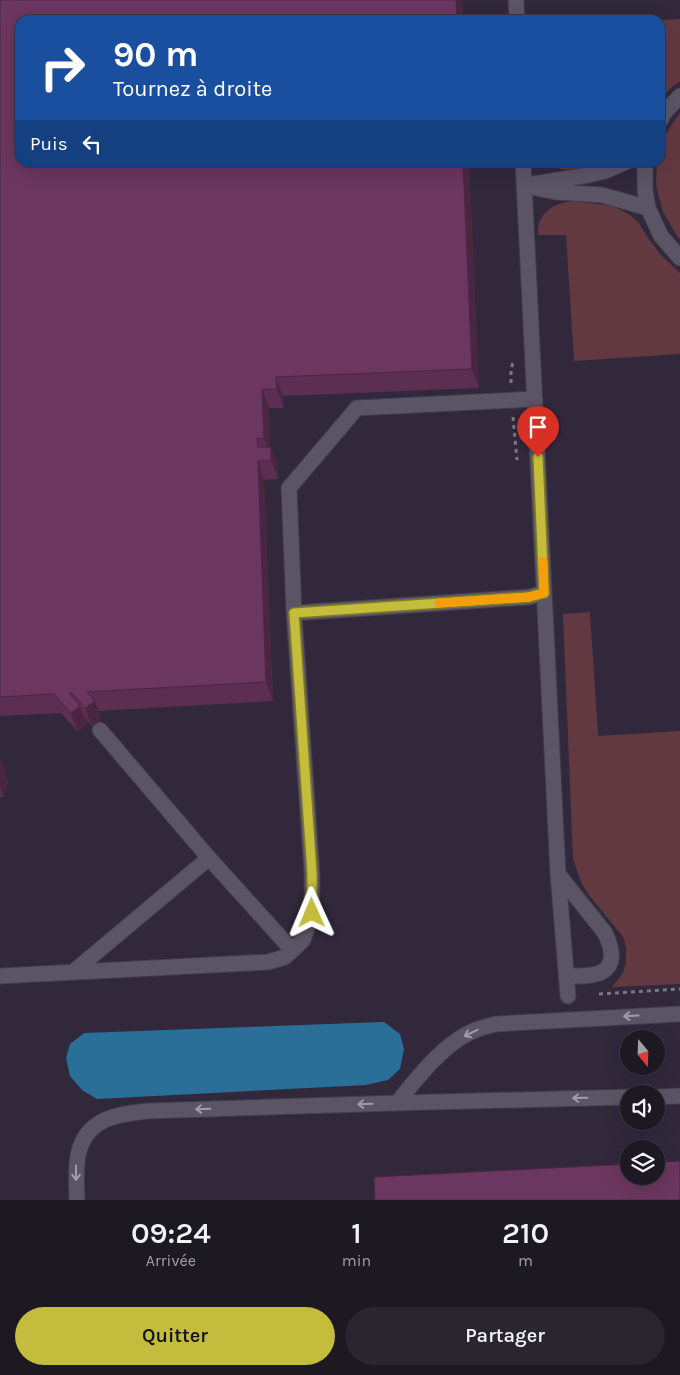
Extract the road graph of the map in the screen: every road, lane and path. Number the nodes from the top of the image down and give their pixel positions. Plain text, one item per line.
1 (516, 0) edge
2 (517, 15) edge
3 (680, 96) edge
4 (665, 113) edge
5 (524, 167) edge
6 (616, 167) edge
7 (645, 167) edge
8 (525, 186) junction
9 (648, 208) junction
10 (680, 258) edge
11 (535, 399) junction
12 (544, 593) junction
13 (294, 613) junction
14 (100, 730) dead end
15 (210, 858) junction
16 (558, 874) junction
17 (292, 950) junction
18 (73, 972) junction
19 (0, 976) edge
20 (566, 976) junction
21 (680, 989) edge
22 (568, 996) joint
23 (680, 1014) edge
24 (680, 1096) edge
25 (620, 1097) edge
26 (665, 1097) edge
27 (397, 1103) junction
28 (77, 1200) edge

1 - 2 lane
3 - 4 lane
5 - 8 lane
6 - 8 lane
7 - 9 lane
8 - 9 lane
8 - 11 lane
9 - 10 lane
11 - 12 lane
11 - 13 lane
12 - 13 lane
12 - 16 lane
13 - 17 lane
14 - 15 lane
15 - 17 lane
15 - 18 lane
16 - 20 lane
16 - 20 lane
17 - 18 lane
18 - 19 lane
20 - 22 lane
21 - 22 path
23 -> 27 lane
24 - 26 lane
25 -> 27 lane
27 -> 28 lane

